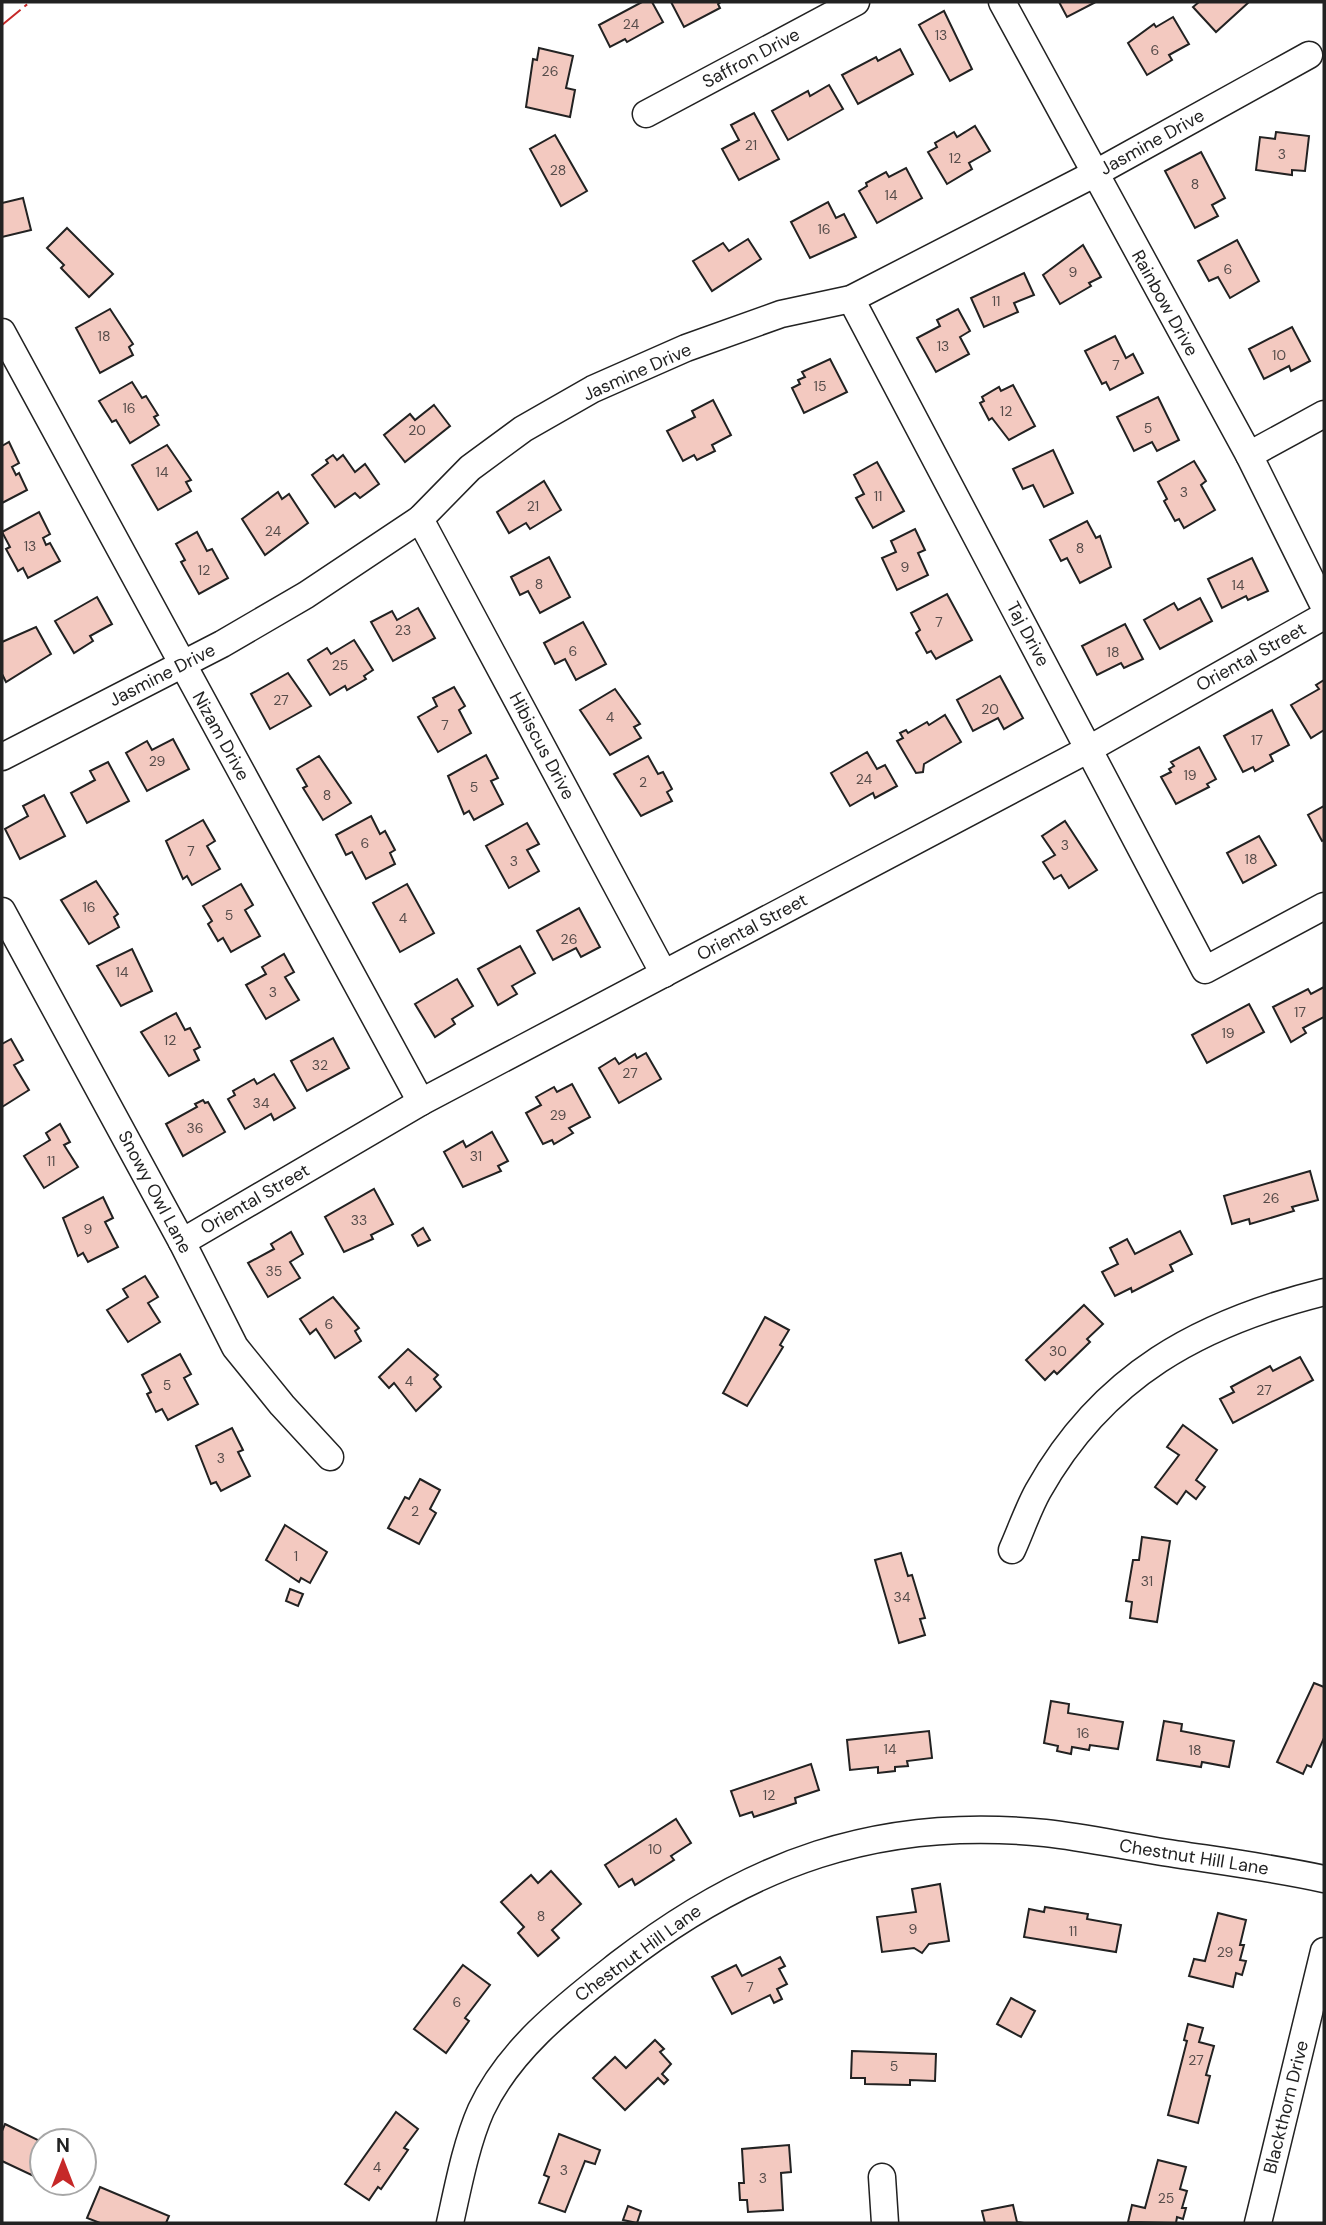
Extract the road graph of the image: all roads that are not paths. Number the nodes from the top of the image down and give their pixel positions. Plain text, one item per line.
1 (856, 2) edge
2 (1002, 2) edge
3 (1309, 55) dead end
4 (646, 114) dead end
5 (1094, 174) junction
6 (851, 299) junction
7 (2, 332) edge
8 (1324, 414) edge
9 (1249, 455) junction
10 (420, 519) junction
11 (1324, 606) edge
12 (1324, 616) edge
13 (182, 664) junction
14 (1088, 749) junction
15 (2, 757) edge
16 (1324, 906) edge
17 (2, 911) edge
18 (664, 974) junction
19 (421, 1102) junction
20 (182, 1242) junction
21 (1324, 1292) edge
22 (330, 1457) dead end
23 (1012, 1550) dead end
24 (1324, 1879) edge
25 (1324, 1951) edge
26 (882, 2176) dead end
27 (450, 2223) edge
28 (885, 2223) edge
29 (1258, 2223) edge

1 - 4 street, Saffron Drive
2 - 5 street, Rainbow Drive
3 - 5 street, Jasmine Drive
5 - 6 street, Jasmine Drive
5 - 9 street, Rainbow Drive
6 - 10 street, Jasmine Drive
6 - 14 street, Taj Drive
7 - 13 street, Nizam Drive
8 - 9 street
9 - 11 street, Rainbow Drive
10 - 13 street, Jasmine Drive
10 - 18 street, Hibiscus Drive
12 - 14 street, Oriental Street
13 - 15 street, Jasmine Drive
13 - 19 street, Nizam Drive
14 - 16 street, Taj Drive
14 - 18 street, Oriental Street
17 - 20 street, Snowy Owl Lane
18 - 19 street, Oriental Street
19 - 20 street, Oriental Street
20 - 22 street, Snowy Owl Lane
21 - 23 street
24 - 27 street, Chestnut Hill Lane
25 - 29 street, Blackthorn Drive
26 - 28 street

